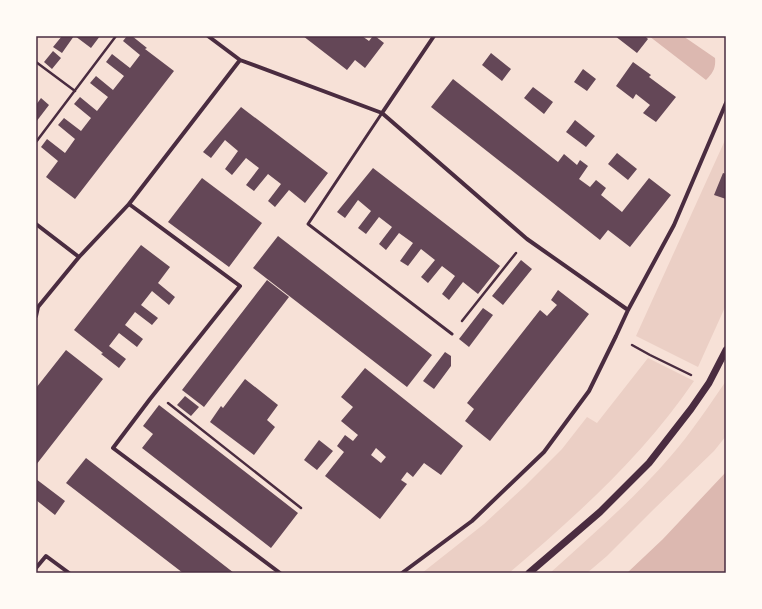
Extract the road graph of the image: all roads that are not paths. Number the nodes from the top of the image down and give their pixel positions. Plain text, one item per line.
1 (208, 36) edge
2 (434, 36) edge
3 (240, 60) junction
4 (726, 103) edge
5 (382, 113) junction
6 (129, 204) junction
7 (36, 224) edge
8 (79, 257) junction
9 (628, 310) junction
10 (36, 316) edge
11 (452, 334) road end
12 (726, 350) edge
13 (36, 568) edge
14 (68, 573) edge
15 (280, 573) edge
16 (402, 573) edge
17 (529, 573) edge

1 - 3 street
2 - 5 street
3 - 5 street
3 - 6 street
4 - 9 street
5 - 9 street
5 - 11 lane
6 - 8 street
6 - 15 street
7 - 8 street
8 - 10 street
9 - 16 street
12 - 17 street
13 - 14 street

